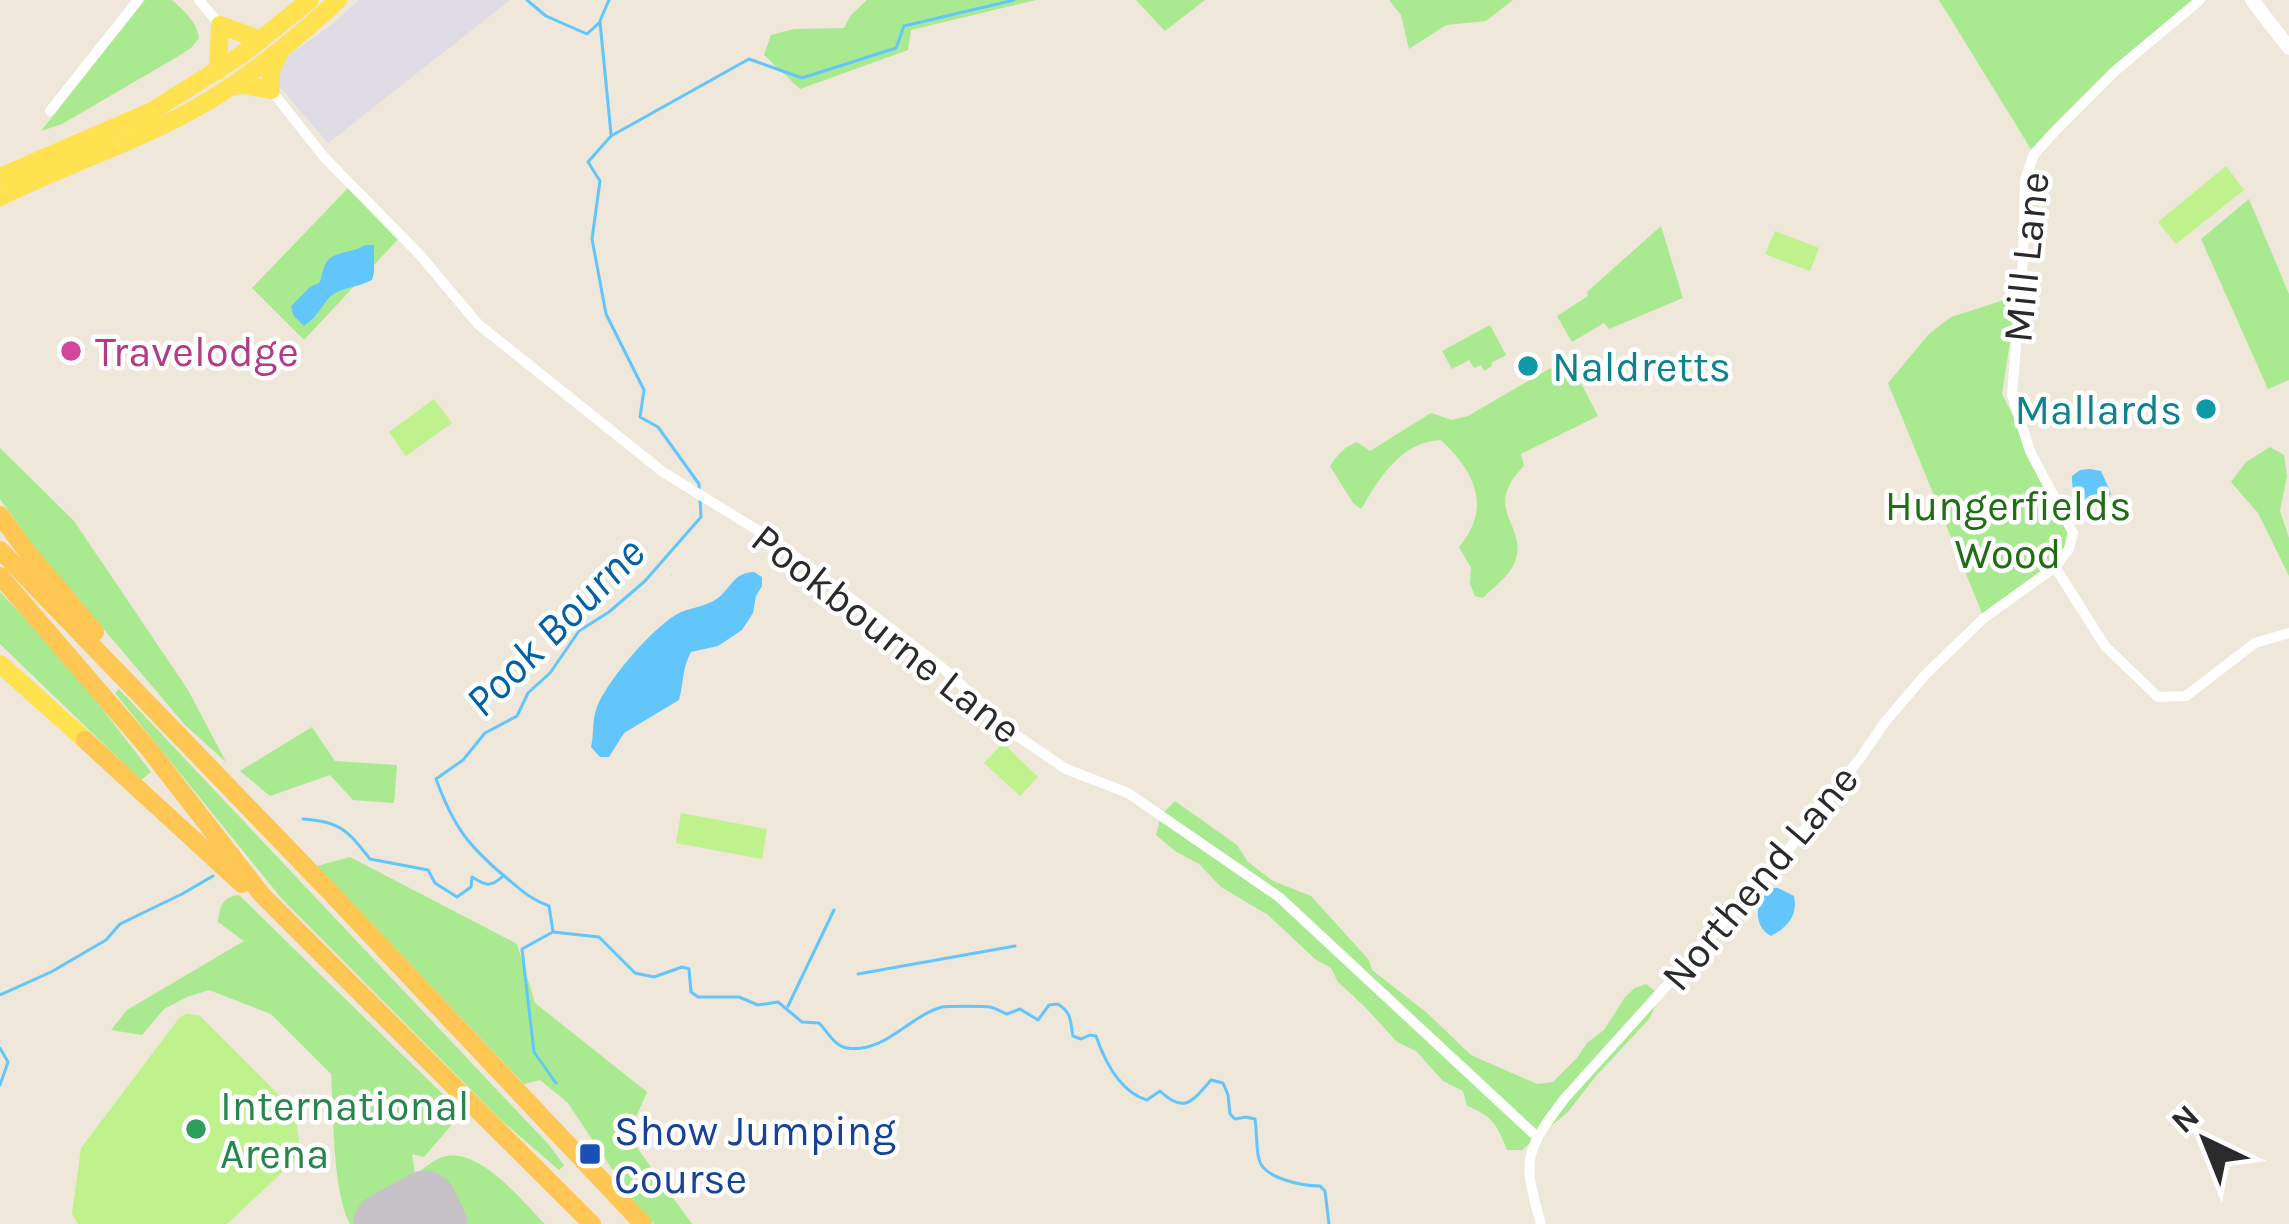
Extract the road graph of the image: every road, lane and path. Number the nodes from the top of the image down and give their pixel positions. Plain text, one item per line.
1 (138, 0) edge
2 (199, 0) edge
3 (310, 0) edge
4 (338, 0) edge
5 (2200, 0) edge
6 (2252, 0) edge
7 (220, 25) junction
8 (261, 40) junction
9 (2289, 48) edge
10 (280, 51) junction
11 (218, 71) junction
12 (233, 86) junction
13 (271, 90) junction
14 (50, 111) dead end
15 (0, 177) edge
16 (0, 197) edge
17 (0, 515) edge
18 (0, 550) edge
19 (2055, 567) junction
20 (0, 576) edge
21 (2289, 633) edge
22 (0, 664) edge
23 (151, 706) junction
24 (85, 740) joint
25 (262, 895) junction
26 (1536, 1136) junction
27 (592, 1224) edge
28 (643, 1224) edge
29 (1541, 1224) edge

1 - 14 street
2 - 7 street
3 - 8 main road
4 - 10 main road
5 - 19 street, Mill Lane
6 - 9 street
7 - 8 main road
7 - 11 main road
8 - 11 main road
10 - 12 main road
10 - 13 main road
11 - 15 main road
12 - 13 main road
12 - 16 main road
13 - 26 street, Pookbourne Lane
17 - 23 highway
18 - 23 highway
19 - 21 street
19 - 26 street, Northend Lane
20 - 25 highway
22 - 24 main road
23 - 28 highway
24 - 25 highway
25 - 27 highway
26 - 29 street

